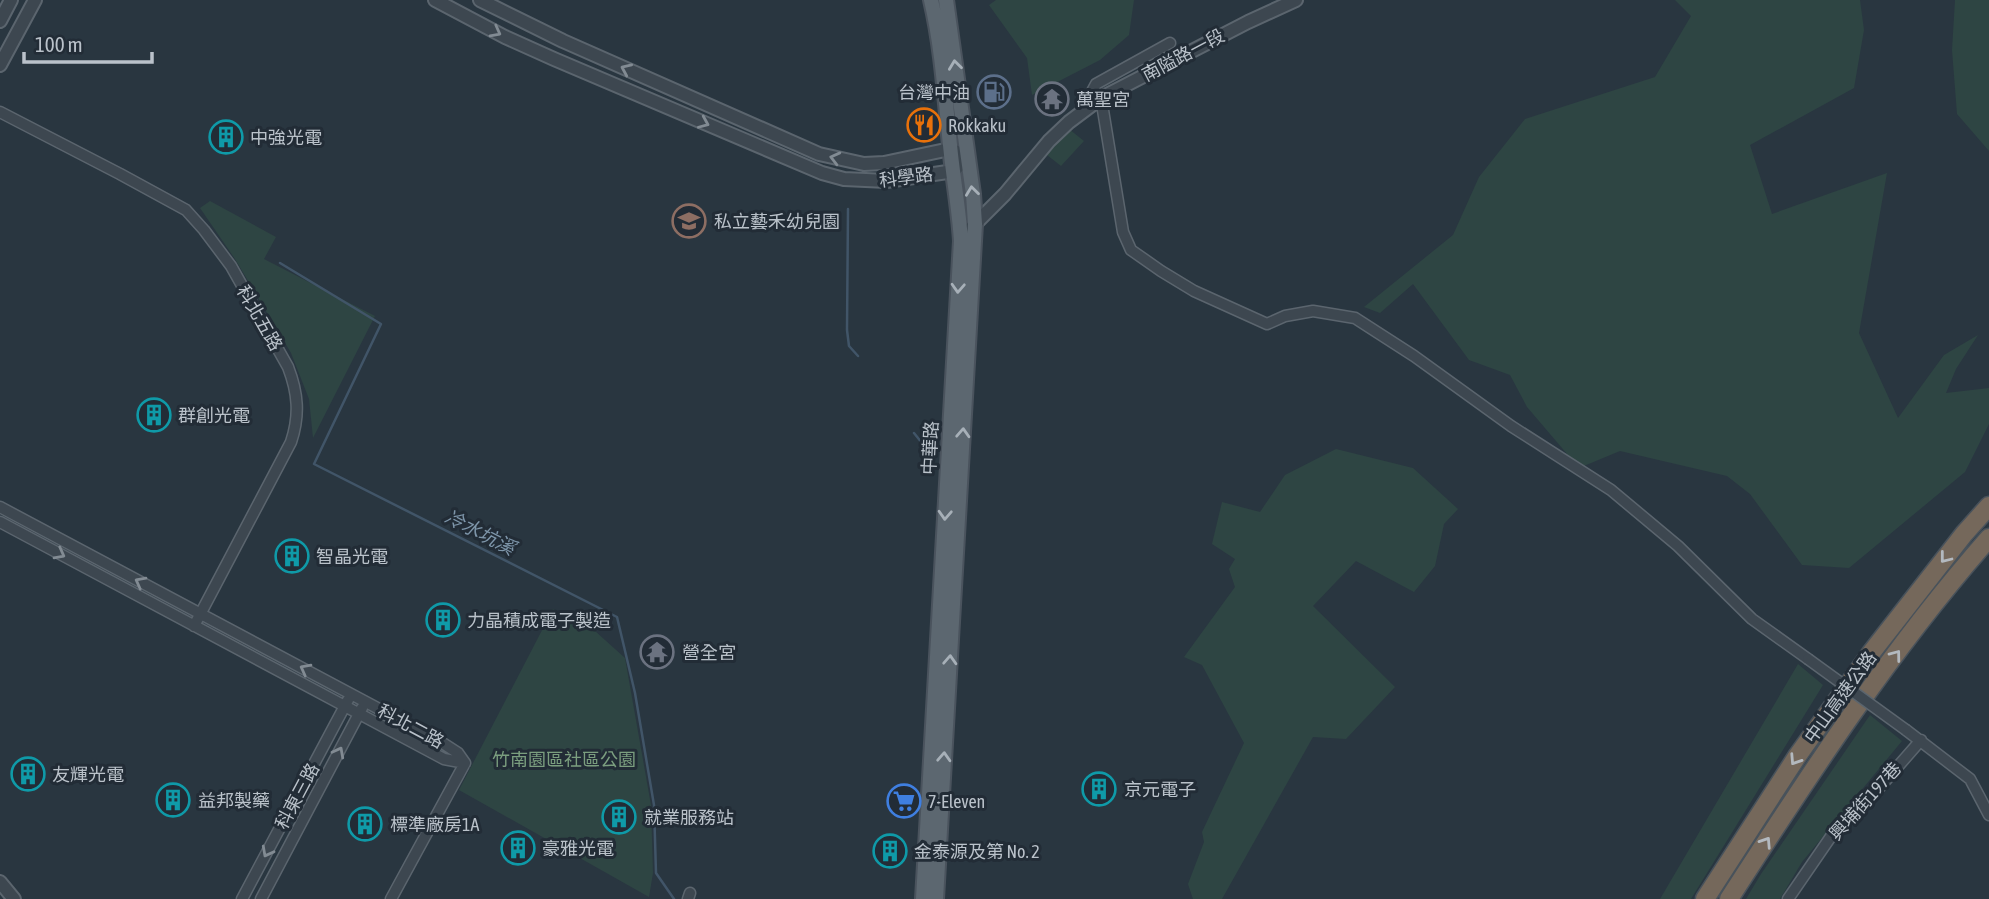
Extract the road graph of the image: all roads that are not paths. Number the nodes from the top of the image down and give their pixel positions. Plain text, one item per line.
1 (11, 0) edge
2 (35, 0) edge
3 (435, 0) edge
4 (480, 0) edge
5 (931, 0) edge
6 (946, 0) edge
7 (1296, 0) edge
8 (0, 21) edge
9 (1170, 43) dead end
10 (0, 65) edge
11 (1098, 101) junction
12 (0, 112) edge
13 (950, 149) junction
14 (967, 158) junction
15 (954, 171) junction
16 (975, 224) junction
17 (961, 241) junction
18 (959, 387) junction
19 (1989, 506) edge
20 (0, 507) edge
21 (0, 523) edge
22 (1989, 538) edge
23 (201, 614) junction
24 (194, 626) junction
25 (351, 694) junction
26 (366, 701) junction
27 (345, 705) junction
28 (359, 713) junction
29 (1921, 740) junction
30 (465, 763) junction
31 (1989, 815) edge
32 (0, 882) edge
33 (10, 897) edge
34 (242, 899) edge
35 (261, 899) edge
36 (391, 899) edge
37 (923, 899) edge
38 (936, 899) edge
39 (1705, 899) edge
40 (1729, 899) edge
41 (1788, 899) edge

1 - 8 street
2 - 10 street
3 -> 15 street, 科學路
13 -> 4 street, 科學路
5 - 13 main road, 中華路
14 -> 6 main road, 中華路
7 - 11 street, 南隘路一段
9 - 11 street
11 - 16 street, 南隘路一段
11 - 29 street, bridge
12 - 23 street, 科北五路
13 - 14 street, 科學路
13 - 15 main road, 中華路
14 - 15 street, 科學路
16 -> 14 main road, 中華路
15 - 17 main road, 中華路
16 - 17 street, 南隘路一段
16 - 18 main road, 中華路
17 -> 18 main road, 中華路
18 -> 37 main road, 中華路
38 -> 18 main road, 中華路
19 -> 39 highway, 中山高速公路
23 -> 20 street, 科北二路
21 -> 24 street, 科北二路
40 -> 22 highway, 中山高速公路
23 - 24 street, 科北五路
25 -> 23 street, 科北二路
24 - 27 street, 科北二路
25 - 26 street, 科北二路
25 - 27 street, 科東三路
26 - 28 street, 科東三路
26 - 30 street, 科北二路
27 - 28 street, 科北二路
27 -> 34 street, 科東三路
28 - 30 street, 科北二路
35 -> 28 street, 科東三路
29 - 31 street
29 - 41 street, 興埔街197巷
30 - 36 street
32 - 33 street

